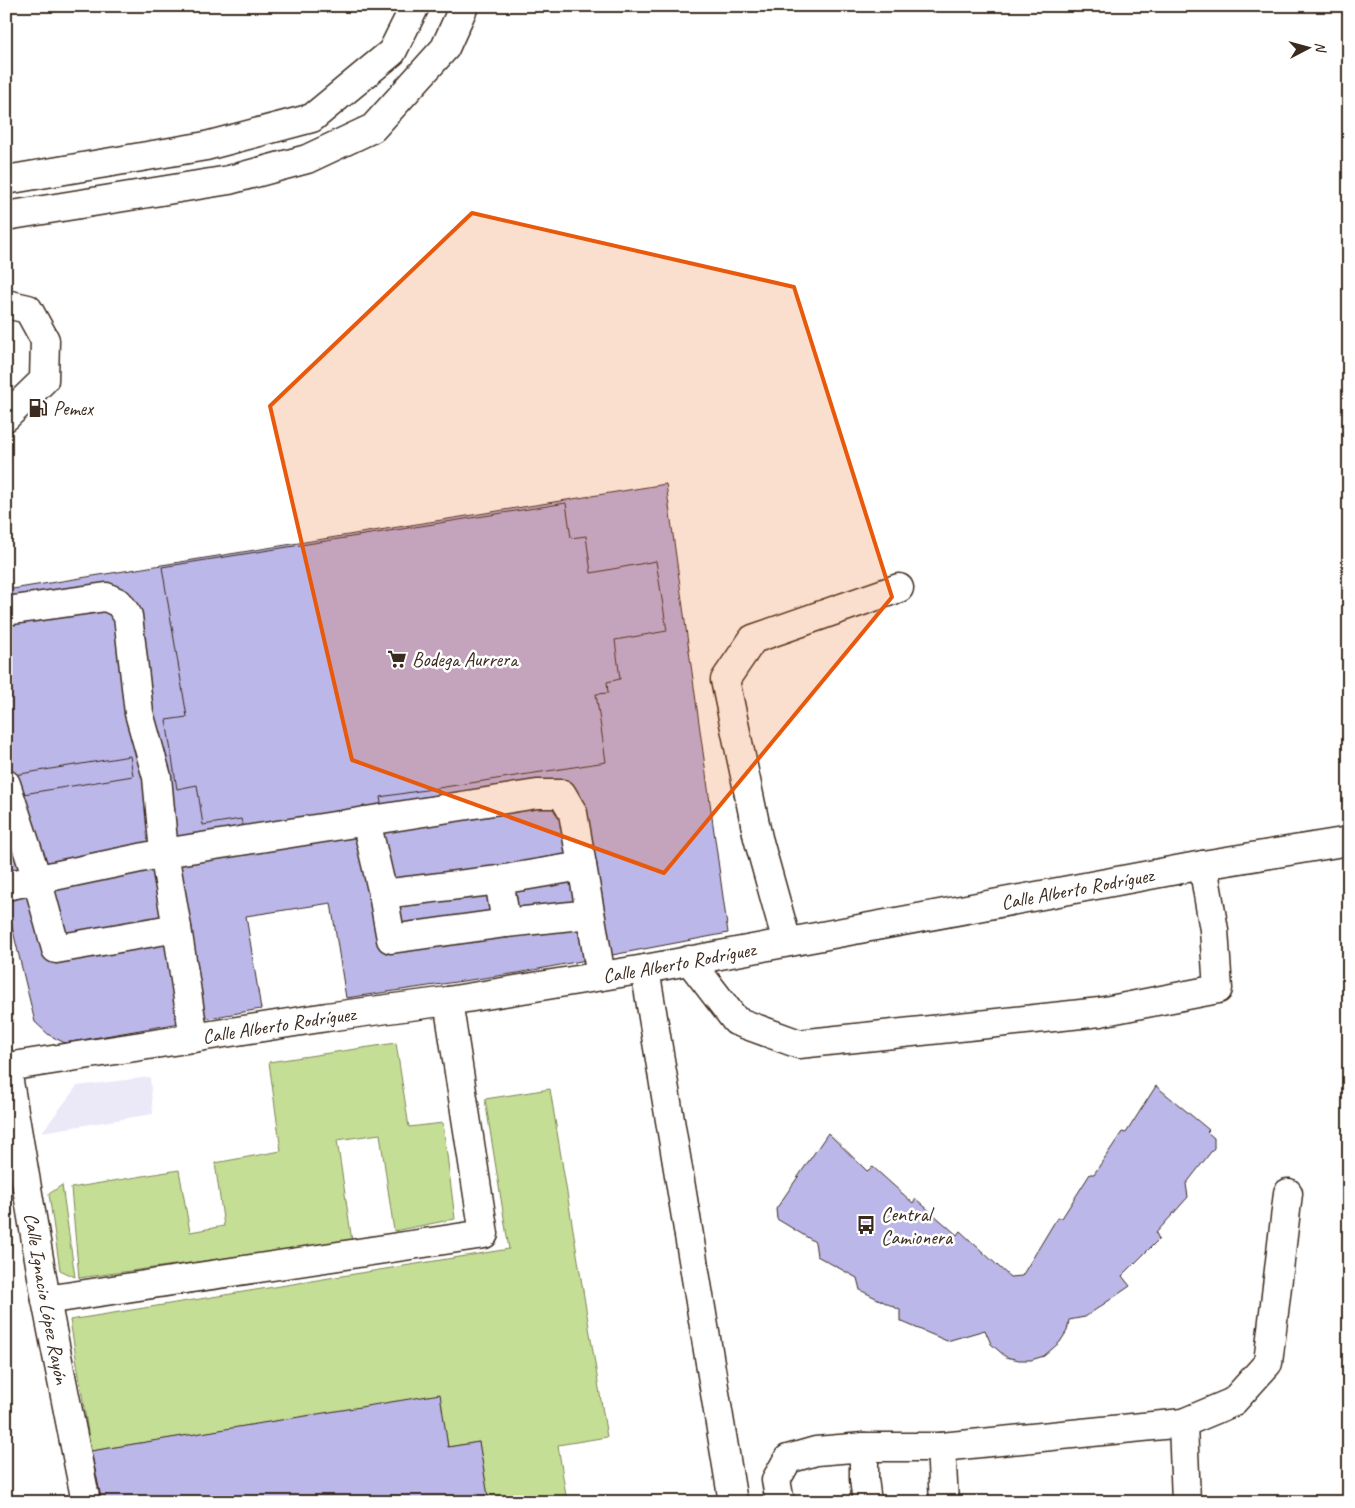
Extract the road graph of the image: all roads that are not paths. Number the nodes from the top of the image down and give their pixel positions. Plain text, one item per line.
1 (415, 6) edge
2 (464, 6) edge
3 (6, 180) edge
4 (6, 216) edge
5 (6, 304) edge
6 (6, 417) edge
7 (899, 588) dead end
8 (6, 611) edge
9 (6, 784) edge
10 (366, 821) junction
11 (1349, 841) edge
12 (164, 853) junction
13 (1203, 865) junction
14 (582, 866) junction
15 (37, 879) junction
16 (499, 880) junction
17 (6, 886) edge
18 (383, 894) junction
19 (590, 914) junction
20 (506, 923) junction
21 (177, 928) junction
22 (787, 942) junction
23 (689, 960) junction
24 (645, 969) junction
25 (601, 976) junction
26 (448, 1001) junction
27 (194, 1038) junction
28 (7, 1066) edge
29 (1288, 1193) dead end
30 (46, 1300) junction
31 (1183, 1423) junction
32 (864, 1447) junction
33 (942, 1447) junction
34 (86, 1502) edge
35 (734, 1502) edge
36 (780, 1502) edge
37 (867, 1502) edge
38 (944, 1502) edge
39 (1186, 1502) edge

1 - 3 street
2 - 4 street
5 - 6 street
7 - 22 street
8 - 12 street
9 - 15 street
10 - 12 street
10 - 14 street
10 - 18 street
11 - 13 street, Calle Alberto Rodríguez
12 - 15 street
12 - 21 street
13 - 22 street, Calle Alberto Rodríguez
13 - 23 street
14 - 16 street
14 - 19 street
15 - 17 street
15 - 21 street
16 - 18 street
16 - 20 street
18 - 20 street
19 - 20 street
19 - 25 street
21 - 27 street
22 - 23 street, Calle Alberto Rodríguez
23 - 24 street, Calle Alberto Rodríguez
24 - 25 street, Calle Alberto Rodríguez
24 - 35 street
25 - 26 street, Calle Alberto Rodríguez
26 - 27 street, Calle Alberto Rodríguez
26 - 30 street
27 - 28 street, Calle Alberto Rodríguez
28 - 30 street, Calle Ignacio López Rayón
29 - 31 street
30 - 34 street, Calle Ignacio López Rayón
31 - 33 street
31 - 39 street
32 - 33 street
32 - 36 street
32 - 37 street
33 - 38 street

